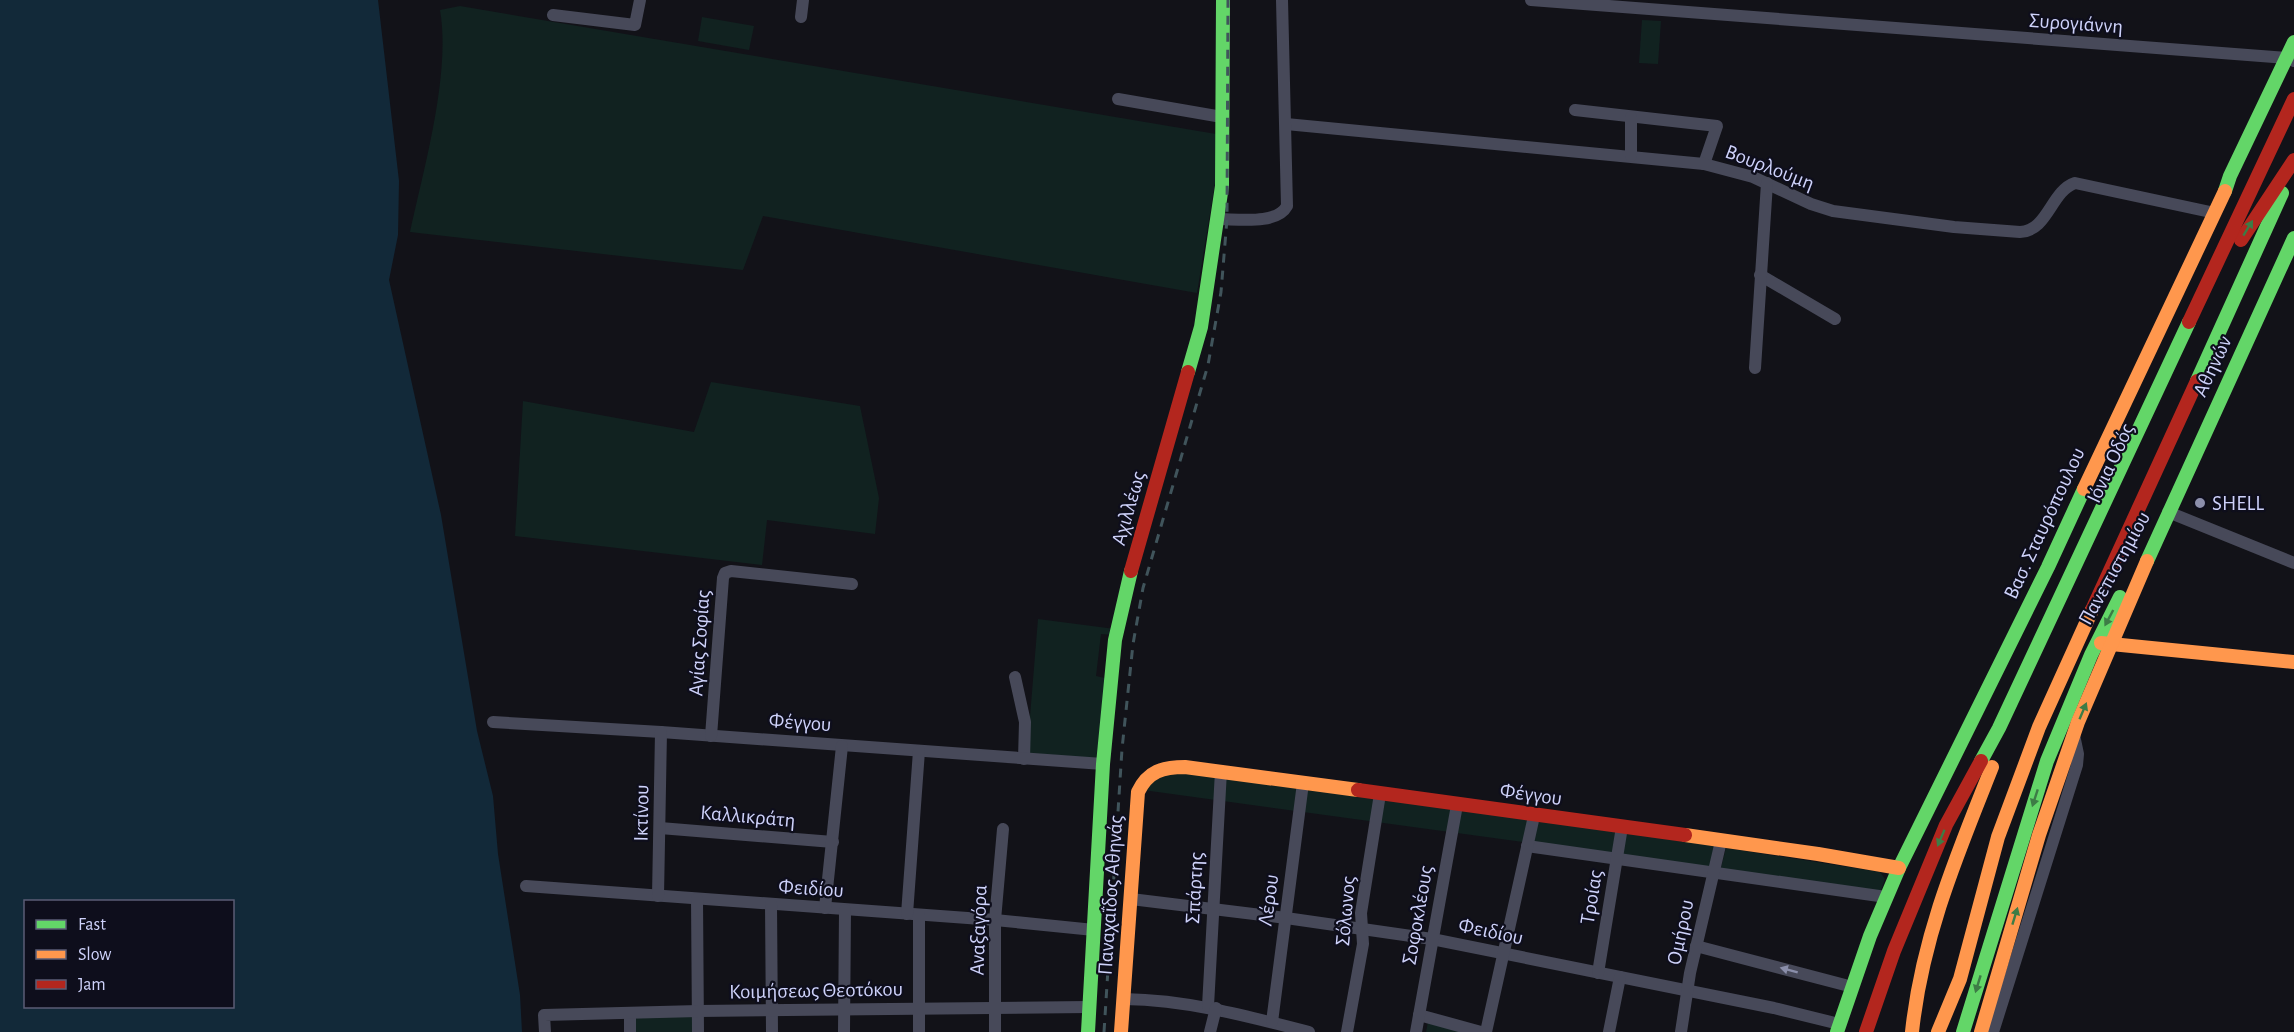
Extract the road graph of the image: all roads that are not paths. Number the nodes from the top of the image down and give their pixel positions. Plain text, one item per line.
1 (640, 0) edge
2 (803, 0) edge
3 (1223, 0) edge
4 (1282, 0) edge
5 (1531, 0) edge
6 (553, 15) dead end
7 (801, 17) dead end
8 (2294, 42) edge
9 (2290, 60) edge
10 (1118, 99) dead end
11 (2294, 99) edge
12 (1575, 110) dead end
13 (1222, 117) junction
14 (1631, 117) junction
15 (1286, 124) junction
16 (1631, 156) junction
17 (2294, 160) edge
18 (1704, 164) junction
19 (2294, 166) edge
20 (1767, 183) junction
21 (2215, 213) junction
22 (1218, 219) junction
23 (2294, 238) edge
24 (1760, 275) junction
25 (1835, 319) dead end
26 (1755, 368) dead end
27 (2168, 512) junction
28 (2294, 564) edge
29 (852, 584) dead end
30 (2097, 643) junction
31 (2111, 644) junction
32 (2294, 662) edge
33 (1015, 677) dead end
34 (493, 722) dead end
35 (1999, 728) junction
36 (661, 732) junction
37 (2073, 734) junction
38 (711, 736) junction
39 (842, 746) junction
40 (919, 752) junction
41 (1024, 759) junction
42 (1103, 764) junction
43 (1158, 769) joint
44 (1221, 771) junction
45 (1303, 783) junction
46 (1380, 794) junction
47 (1457, 805) junction
48 (1534, 816) junction
49 (1622, 827) junction
50 (660, 828) junction
51 (1003, 829) dead end
52 (1721, 841) junction
53 (833, 842) junction
54 (1527, 846) junction
55 (1617, 860) junction
56 (1899, 868) junction
57 (1713, 874) junction
58 (526, 886) dead end
59 (658, 896) junction
60 (1886, 897) junction
61 (698, 899) junction
62 (1131, 899) junction
63 (771, 904) junction
64 (825, 908) junction
65 (845, 910) junction
66 (1212, 910) junction
67 (913, 914) junction
68 (1286, 918) junction
69 (995, 920) junction
70 (1362, 929) junction
71 (1094, 930) junction
72 (1432, 939) junction
73 (1696, 946) junction
74 (1504, 953) junction
75 (1598, 973) junction
76 (1620, 977) junction
77 (1845, 985) dead end
78 (1688, 991) junction
79 (1124, 999) junction
80 (1089, 1007) junction
81 (1212, 1007) junction
82 (995, 1008) junction
83 (918, 1009) junction
84 (771, 1010) junction
85 (844, 1010) junction
86 (698, 1011) junction
87 (630, 1013) junction
88 (1419, 1015) junction
89 (1277, 1026) edge
90 (1908, 1026) edge
91 (1838, 1028) edge
92 (545, 1032) edge
93 (630, 1032) edge
94 (698, 1032) edge
95 (772, 1032) edge
96 (844, 1032) edge
97 (919, 1032) edge
98 (995, 1032) edge
99 (1088, 1032) edge
100 (1121, 1032) edge
101 (1210, 1032) edge
102 (1309, 1032) edge
103 (1347, 1032) edge
104 (1416, 1032) edge
105 (1482, 1032) edge
106 (1486, 1032) edge
107 (1609, 1032) edge
108 (1681, 1032) edge
109 (1866, 1032) edge
110 (1938, 1032) edge
111 (1963, 1032) edge
112 (1981, 1032) edge
113 (1993, 1032) edge

1 - 6 street
2 - 7 street
3 - 13 main road, Αχιλλέως
4 - 15 street
5 - 9 street, Συρογιάννη
8 - 9 main road, Βασ. Σταυρόπουλου
9 - 21 main road, Βασ. Σταυρόπουλου
10 - 13 street
11 - 35 main road, Ιόνια Οδός
12 - 14 street
13 - 22 main road, Αχιλλέως
14 - 16 street
14 - 18 street
15 - 16 street, Βουρλούμη
15 - 22 street
16 - 18 street, Βουρλούμη
90 -> 17 main road, Ιόνια Οδός
18 - 20 street, Βουρλούμη
19 - 110 main road
20 - 21 street, Βουρλούμη
20 - 24 street
21 - 56 main road, Βασ. Σταυρόπουλου
22 - 42 main road, Αχιλλέως
23 - 27 main road, Αθηνών
24 - 25 street
24 - 26 street
27 - 28 street
27 -> 30 main road, Πανεπιστημίου
27 - 31 main road, Πανεπιστημίου
29 - 38 street, Αγίας Σοφίας
30 - 31 main road
30 -> 111 main road, Πανεπιστημίου
31 - 32 main road
37 -> 31 main road, Πανεπιστημίου
33 - 41 street
34 - 36 street, Φέγγου
35 - 90 main road
35 -> 109 main road
36 - 38 street, Φέγγου
36 - 50 street, Ικτίνου
112 -> 37 main road, Πανεπιστημίου
37 - 113 street
38 - 39 street, Φέγγου
39 - 40 street, Φέγγου
39 - 53 street
40 - 41 street, Φέγγου
40 - 67 street
41 - 42 street, Φέγγου
42 - 71 main road, Αχιλλέως
43 - 44 main road, Φέγγου
43 - 62 main road, Παναχαΐδος Αθηνάς
44 - 45 main road, Φέγγου
44 - 66 street, Σπάρτης
45 - 46 main road, Φέγγου
45 - 68 street, Λέρου
46 - 47 main road, Φέγγου
46 - 70 street, Σόλωνος
47 - 48 main road, Φέγγου
47 - 72 street, Σοφοκλέους
48 - 49 main road, Φέγγου
48 - 54 street
49 - 52 main road, Φέγγου
49 - 55 street, Τροίας
50 - 53 street, Καλλικράτη
50 - 59 street, Ικτίνου
51 - 69 street, Αναξαγόρα
52 - 56 main road, Φέγγου
52 - 57 street, Ομήρου
53 - 64 street
54 - 55 street
54 - 74 street
55 - 57 street
55 - 75 street, Τροίας
56 - 60 main road, Βασ. Σταυρόπουλου
57 - 60 street
57 - 73 street, Ομήρου
58 - 59 street, Φειδίου
59 - 61 street, Φειδίου
60 - 91 main road, Βασ. Σταυρόπουλου
61 - 63 street, Φειδίου
61 - 86 street
62 - 66 street, Φειδίου
62 - 79 main road, Παναχαΐδος Αθηνάς
63 - 64 street, Φειδίου
63 - 84 street
64 - 65 street, Φειδίου
65 - 67 street, Φειδίου
65 - 85 street
66 - 68 street, Φειδίου
66 - 81 street, Σπάρτης
67 - 69 street, Φειδίου
67 - 83 street
68 - 70 street, Φειδίου
68 - 89 street, Λέρου
69 - 71 street, Φειδίου
69 - 82 street, Αναξαγόρα
70 - 72 street, Φειδίου
70 - 103 street, Σόλωνος
71 - 80 main road, Αχιλλέως
72 - 74 street, Φειδίου
72 - 88 street, Σοφοκλέους
77 -> 73 street
73 - 78 street, Ομήρου
74 - 75 street, Φειδίου
74 - 106 street
75 - 76 street, Φειδίου
76 - 78 street, Φειδίου
76 - 107 street
78 - 91 street, Φειδίου
78 - 108 street, Ομήρου
79 - 81 street
79 - 100 main road, Παναχαΐδος Αθηνάς
80 - 82 street, Κοιμήσεως Θεοτόκου
80 - 99 main road, Αχιλλέως
81 - 89 street
81 - 101 street, Σπάρτης
82 - 83 street, Κοιμήσεως Θεοτόκου
82 - 98 street, Αναξαγόρα
83 - 85 street, Κοιμήσεως Θεοτόκου
83 - 97 street
84 - 85 street, Κοιμήσεως Θεοτόκου
84 - 86 street, Κοιμήσεως Θεοτόκου
84 - 95 street
85 - 96 street
86 - 87 street, Κοιμήσεως Θεοτόκου
86 - 94 street
87 - 92 street, Κοιμήσεως Θεοτόκου
87 - 93 street
88 - 104 street, Σοφοκλέους
88 - 105 street
89 - 102 street

